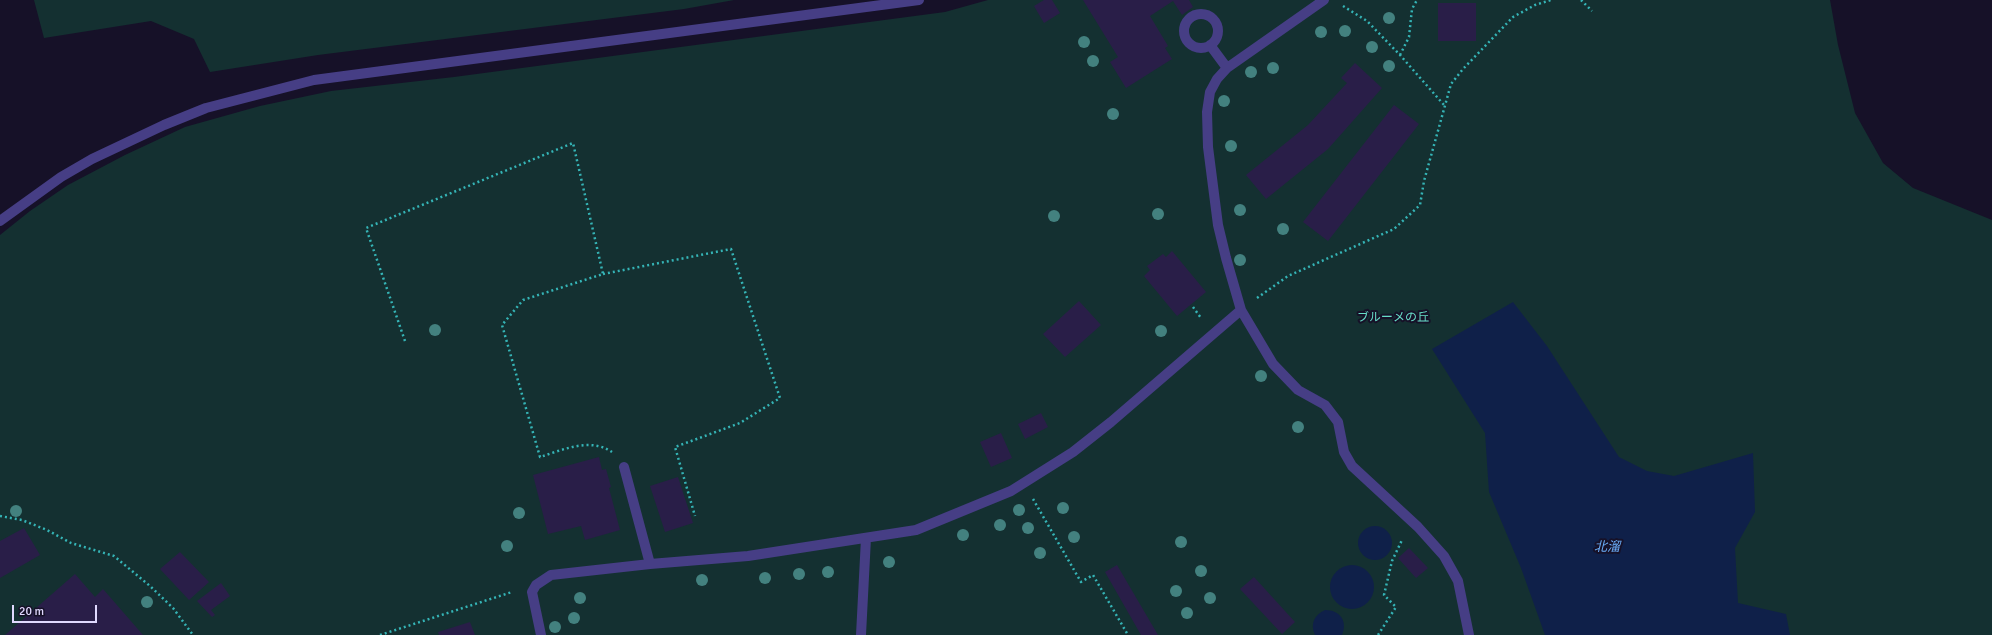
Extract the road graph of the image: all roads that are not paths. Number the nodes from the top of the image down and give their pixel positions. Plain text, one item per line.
1 (919, 0) edge
2 (1324, 0) edge
3 (1210, 44) dead end
4 (1227, 68) junction
5 (0, 221) edge
6 (1242, 310) junction
7 (624, 467) road end
8 (866, 538) junction
9 (650, 564) junction
10 (542, 635) edge
11 (861, 635) edge
12 (1469, 635) edge

1 - 5 street
2 - 4 street
3 - 4 street
4 - 6 street
6 - 8 street
6 - 12 street
7 - 9 street
8 - 9 street
8 - 11 street
9 - 10 street

